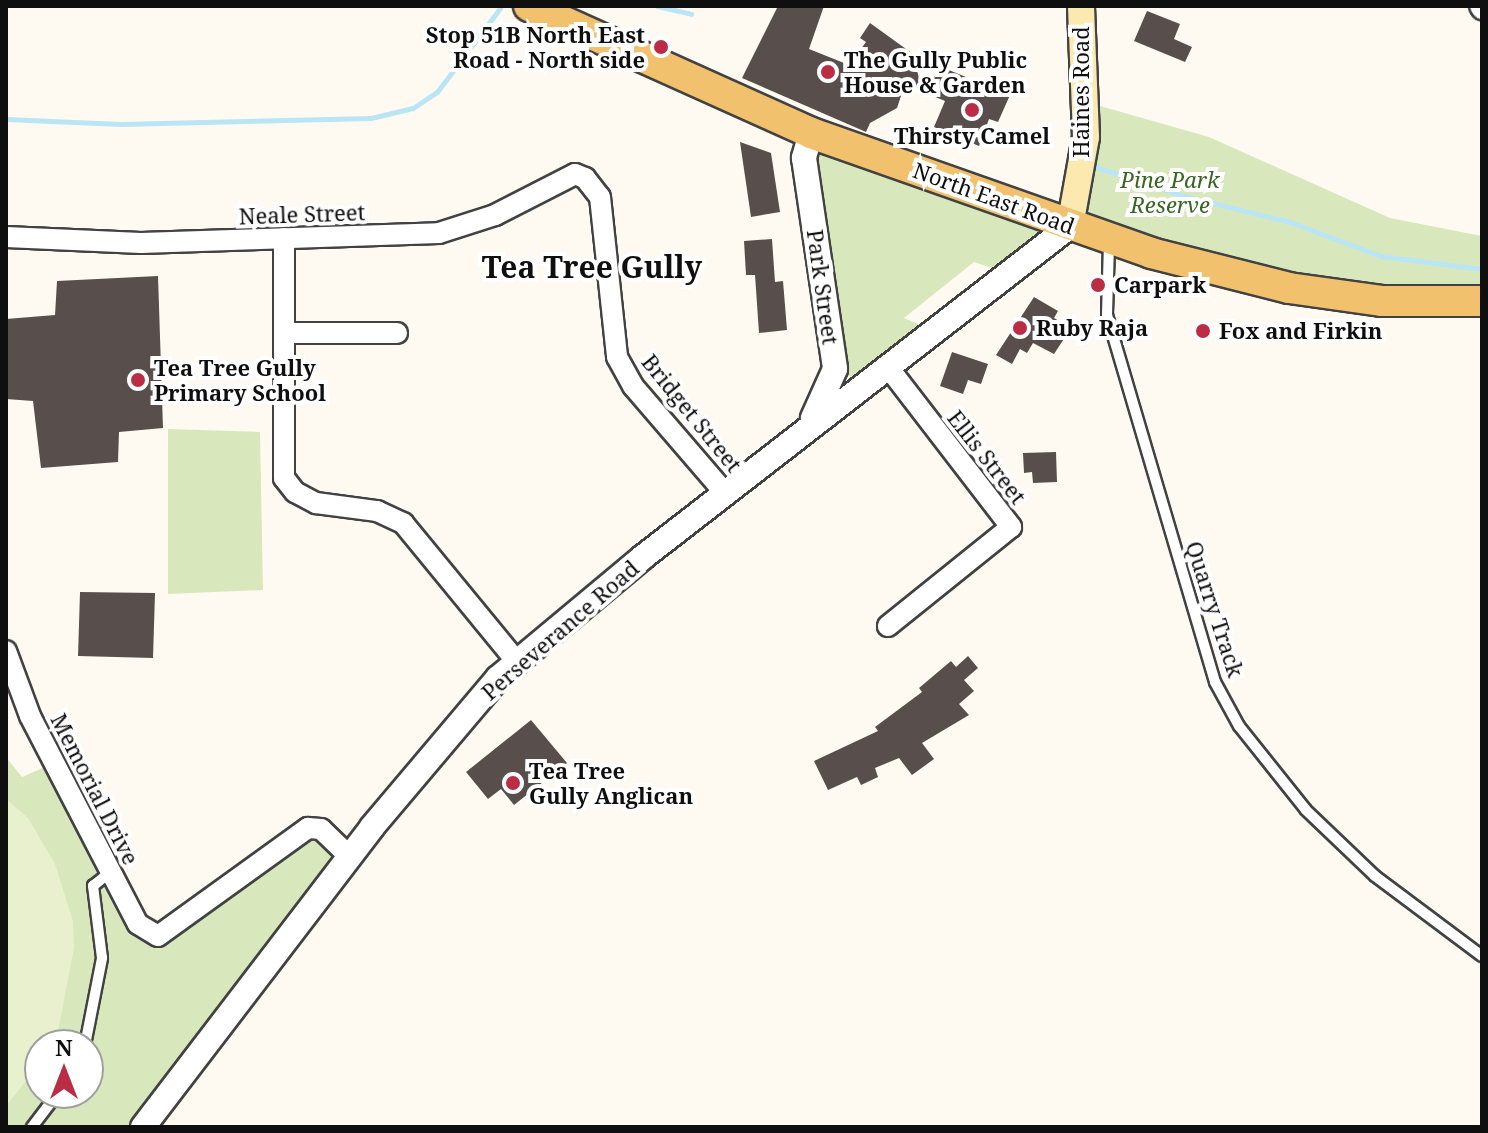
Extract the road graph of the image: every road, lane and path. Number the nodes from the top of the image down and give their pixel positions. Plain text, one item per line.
1 (529, 6) edge
2 (1081, 6) edge
3 (811, 133) junction
4 (585, 178) joint
5 (1070, 226) junction
6 (6, 237) edge
7 (284, 238) junction
8 (1109, 239) junction
9 (1482, 301) edge
10 (284, 333) junction
11 (397, 333) dead end
12 (888, 367) junction
13 (835, 369) junction
14 (866, 384) junction
15 (802, 433) junction
16 (725, 493) junction
17 (888, 626) dead end
18 (6, 651) edge
19 (517, 662) junction
20 (350, 857) junction
21 (110, 872) junction
22 (1477, 955) edge
23 (1482, 964) edge
24 (88, 1029) edge
25 (46, 1109) edge
26 (32, 1127) edge
27 (143, 1127) edge

1 - 3 main road, North East Road
2 - 5 main road, Haines Road
3 - 5 main road, North East Road
3 - 13 street, Park Street
4 - 7 street, Neale Street
4 - 16 street, Bridget Street
5 - 8 main road, North East Road
5 - 12 street, Perseverance Road
6 - 7 street, Neale Street
7 - 10 street
8 - 9 main road, North East Road
8 - 22 lane, Quarry Track
10 - 11 street
10 - 19 street
12 - 14 street, Perseverance Road
12 - 17 street, Ellis Street
13 - 14 street
13 - 15 street, Park Street
14 - 15 street, Perseverance Road
15 - 16 street, Perseverance Road
16 - 19 street, Perseverance Road
18 - 21 street, Memorial Drive
19 - 20 street, Perseverance Road
20 - 21 street, Memorial Drive
20 - 27 street, Perseverance Road
21 - 24 lane
22 - 23 lane, Quarry Track
25 - 26 lane

